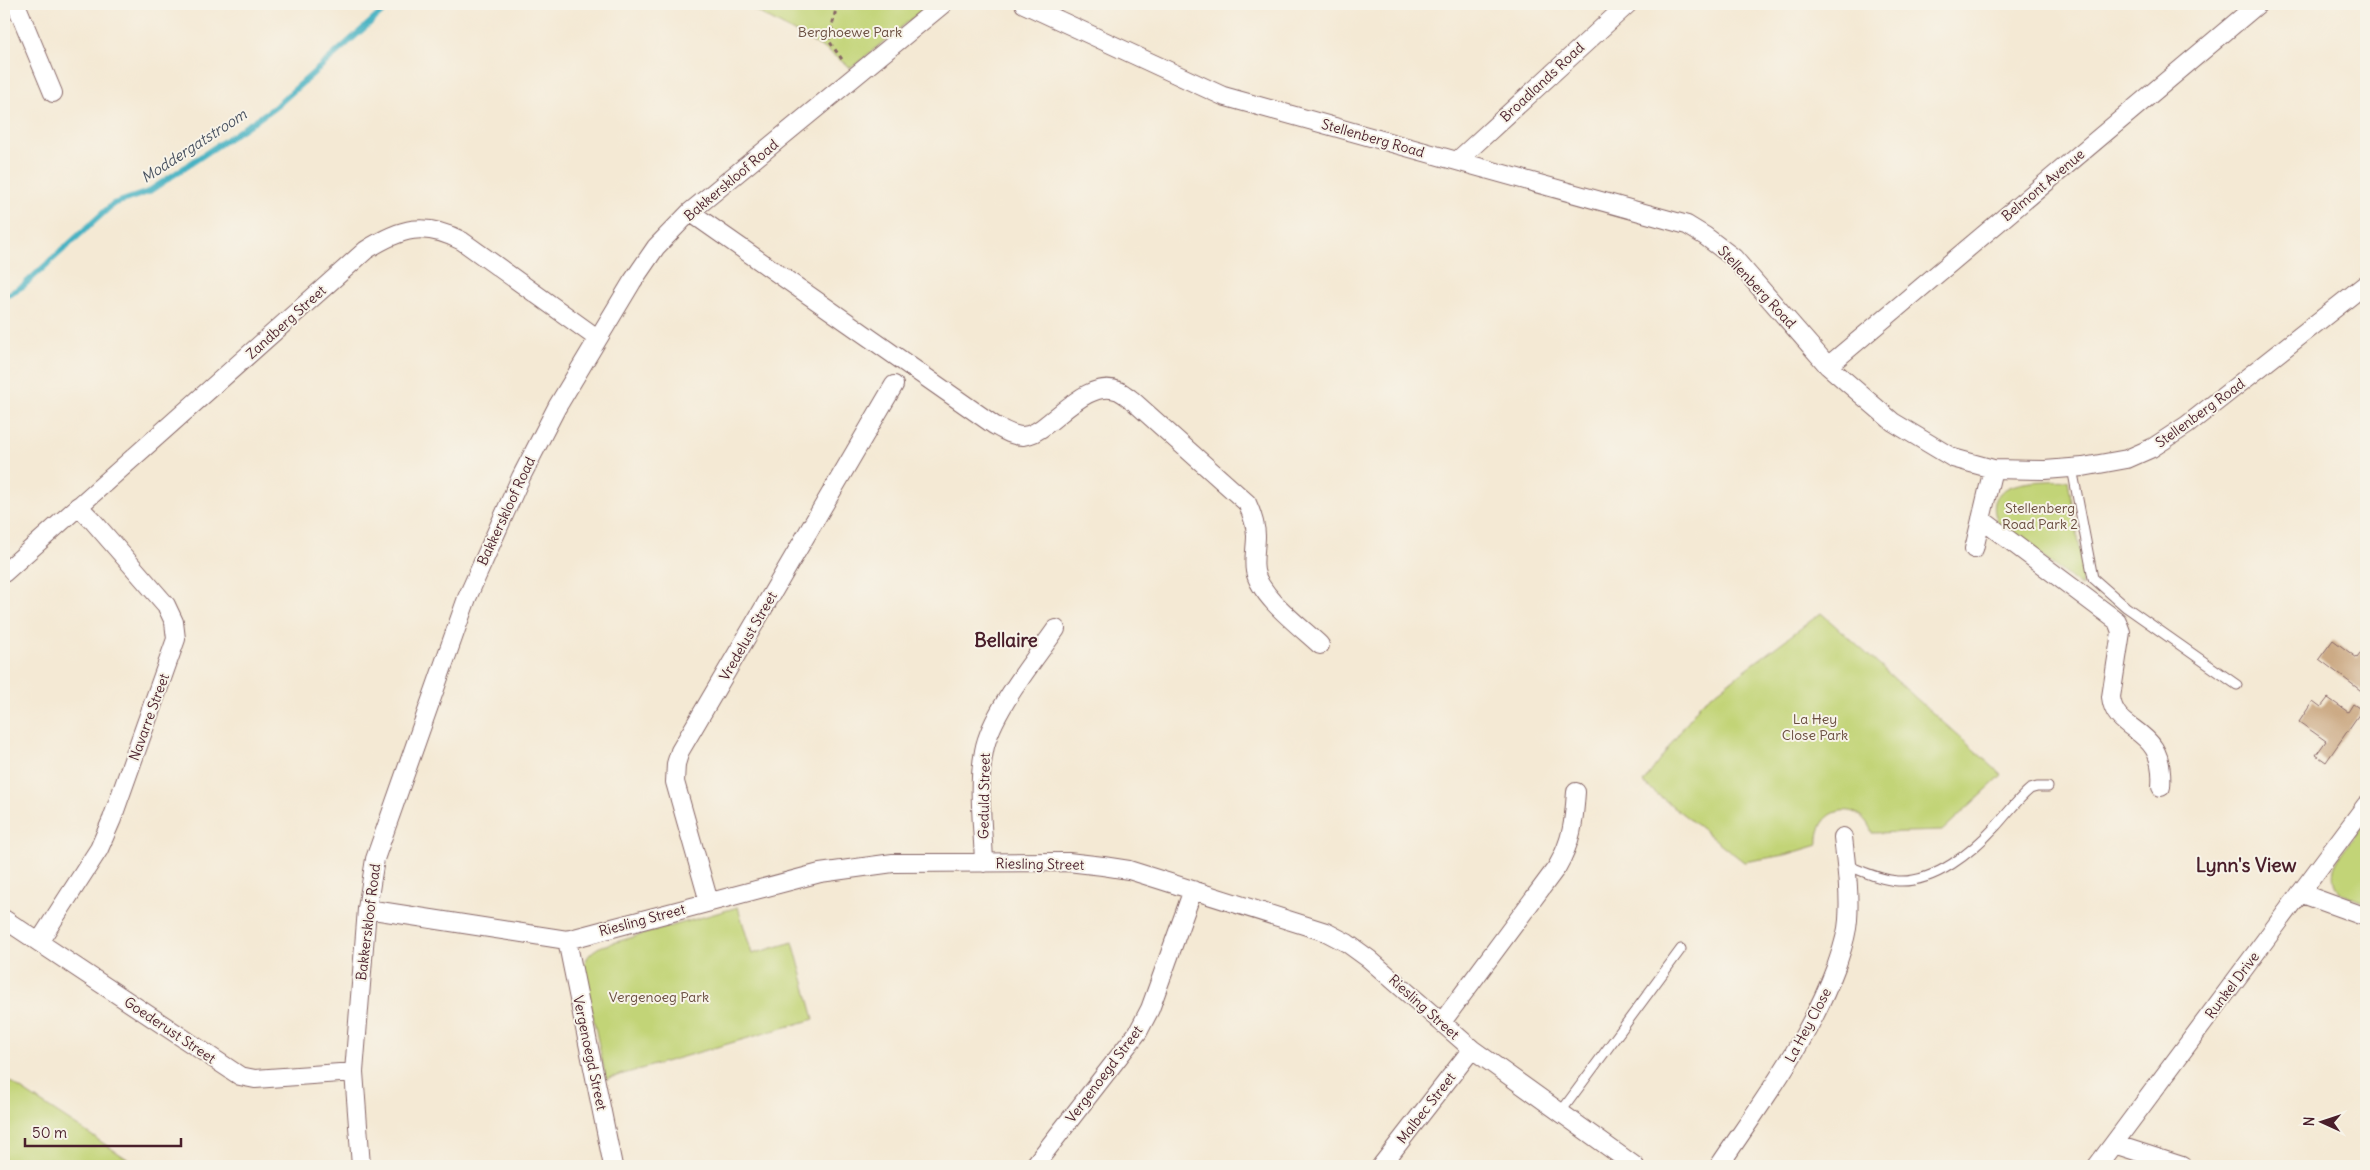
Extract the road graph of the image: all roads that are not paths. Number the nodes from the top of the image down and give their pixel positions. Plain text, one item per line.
1 (16, 4) edge
2 (943, 4) edge
3 (1024, 4) edge
4 (1628, 4) edge
5 (2258, 4) edge
6 (53, 93) dead end
7 (1457, 161) junction
8 (690, 212) junction
9 (2366, 284) edge
10 (597, 338) junction
11 (1828, 366) junction
12 (894, 385) dead end
13 (2072, 468) junction
14 (1993, 469) junction
15 (78, 506) junction
16 (1981, 519) junction
17 (1974, 549) dead end
18 (4, 572) edge
19 (1056, 629) dead end
20 (1320, 645) dead end
21 (2237, 685) dead end
22 (2161, 787) dead end
23 (2048, 788) dead end
24 (1576, 792) dead end
25 (2366, 805) edge
26 (1843, 837) dead end
27 (984, 863) junction
28 (1846, 865) junction
29 (1193, 890) junction
30 (2300, 893) junction
31 (710, 902) junction
32 (367, 909) junction
33 (2366, 916) edge
34 (4, 919) edge
35 (567, 940) junction
36 (39, 942) junction
37 (1681, 949) dead end
38 (1442, 1022) junction
39 (1472, 1049) junction
40 (354, 1072) junction
41 (1560, 1112) junction
42 (2114, 1144) junction
43 (361, 1166) edge
44 (614, 1166) edge
45 (1034, 1166) edge
46 (1381, 1166) edge
47 (1635, 1166) edge
48 (1719, 1166) edge
49 (2097, 1166) edge
50 (2182, 1166) edge

1 - 6 street
2 - 8 street, Bakkerskloof Road
3 - 7 street, Stellenberg Road
4 - 7 street, Broadlands Road
5 - 11 street, Belmont Avenue
7 - 11 street, Stellenberg Road
8 - 10 street, Bakkerskloof Road
8 - 20 street
9 - 13 street, Stellenberg Road
10 - 15 street, Zandberg Street
10 - 32 street, Bakkerskloof Road
11 - 14 street, Stellenberg Road
12 - 31 street, Vredelust Street
13 - 14 street, Stellenberg Road
13 - 21 lane
14 - 16 street
15 - 18 street, Zandberg Street
15 - 36 street, Navarre Street
16 - 17 street
16 - 22 street
19 - 27 street, Geduld Street
23 - 28 lane
24 - 38 street
25 - 30 street, Runkel Drive
26 - 28 street, La Hey Close
27 - 29 street, Riesling Street
27 - 31 street, Riesling Street
28 - 48 street, La Hey Close
29 - 38 street, Riesling Street
29 - 45 street, Vergenoegd Street
30 - 33 street
30 - 42 street, Runkel Drive
31 - 35 street, Riesling Street
32 - 35 street, Riesling Street
32 - 40 street, Bakkerskloof Road
34 - 36 street, Goederust Street
35 - 44 street, Vergenoegd Street
36 - 40 street, Goederust Street
37 - 41 lane
38 - 39 street, Riesling Street
39 - 41 street, Riesling Street
39 - 46 street, Malbec Street
40 - 43 street, Bakkerskloof Road
41 - 47 street, Riesling Street
42 - 49 street, Runkel Drive
42 - 50 street

